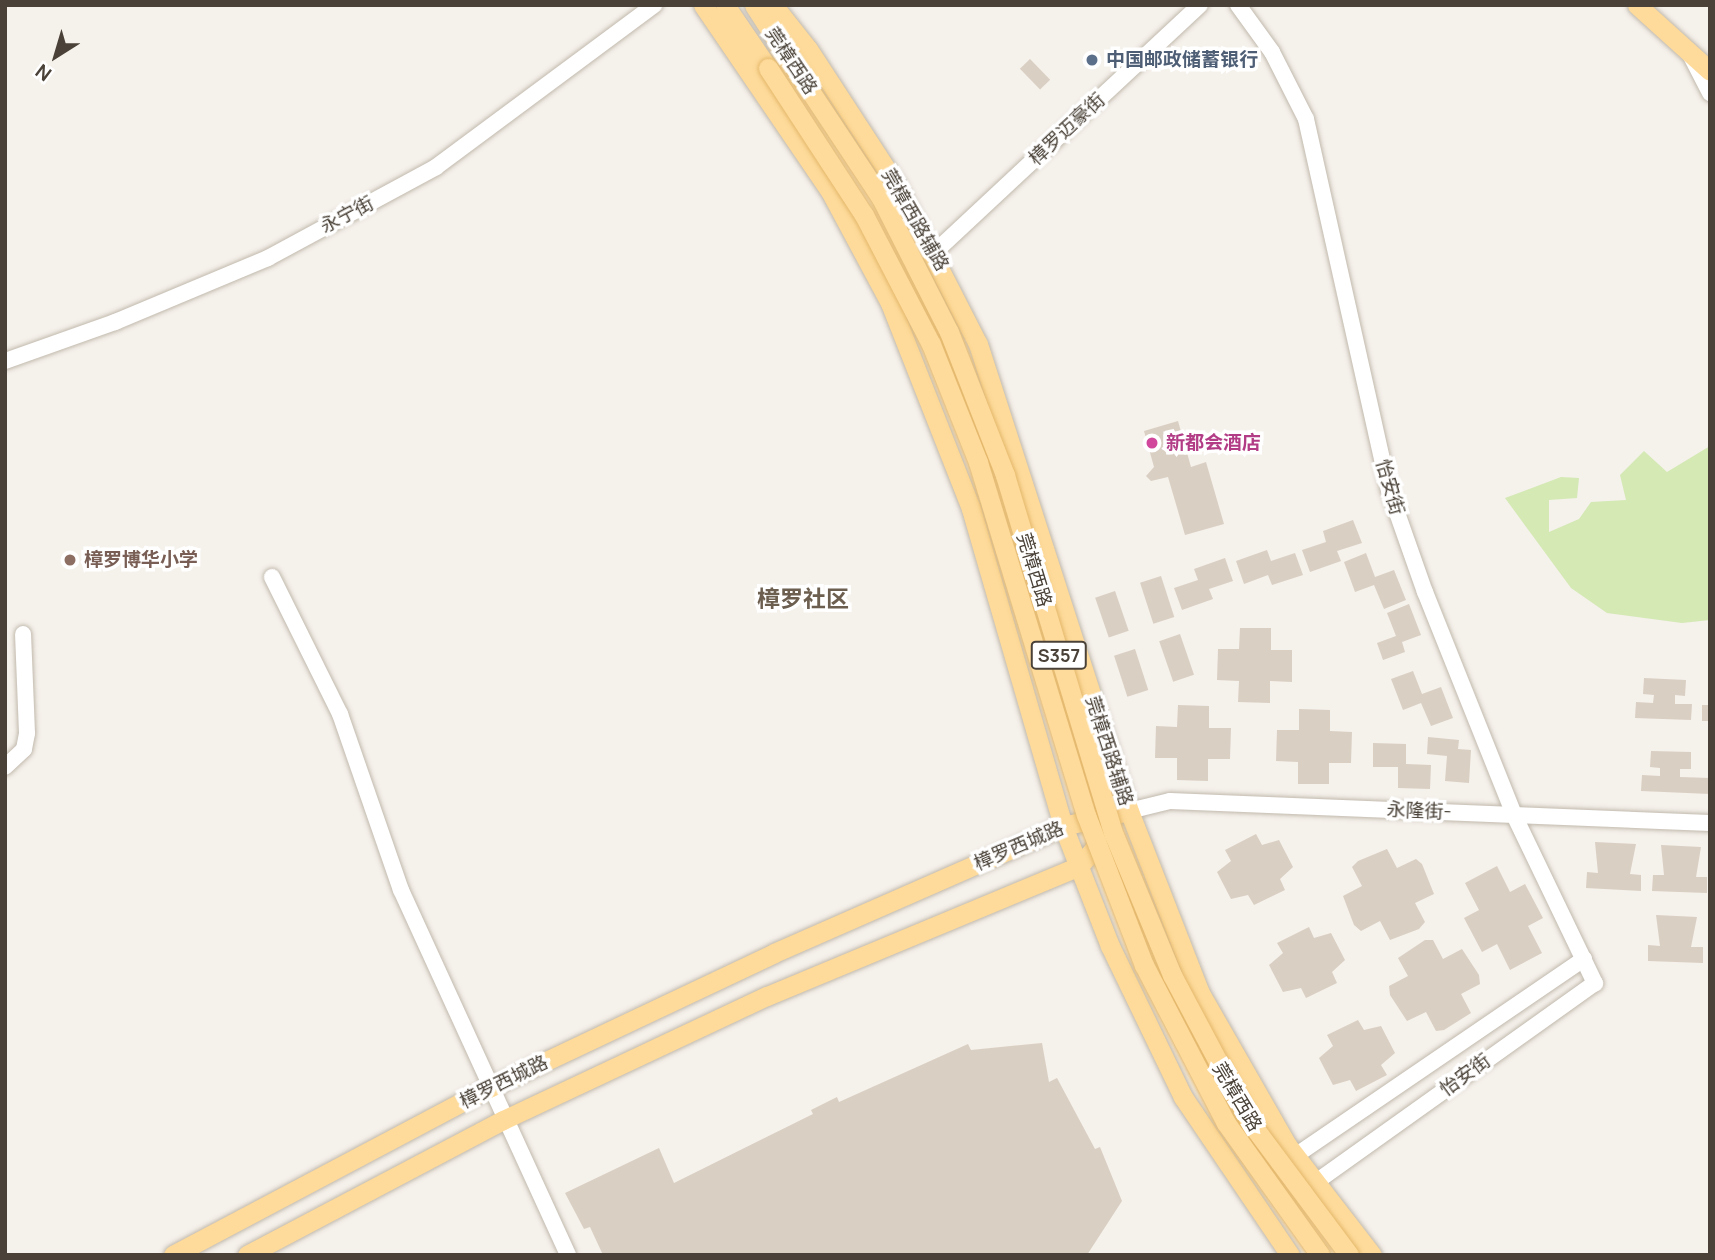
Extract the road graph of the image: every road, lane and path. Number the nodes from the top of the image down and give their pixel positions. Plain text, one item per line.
1 (654, 5) edge
2 (703, 5) edge
3 (725, 5) edge
4 (754, 5) edge
5 (773, 5) edge
6 (1200, 5) edge
7 (1238, 5) edge
8 (1637, 5) edge
9 (1691, 57) junction
10 (1710, 71) edge
11 (1710, 93) edge
12 (935, 252) junction
13 (5, 361) edge
14 (272, 577) dead end
15 (23, 634) dead end
16 (1083, 667) junction
17 (1023, 685) junction
18 (5, 767) edge
19 (1129, 811) junction
20 (1514, 815) junction
21 (1710, 823) edge
22 (1063, 826) junction
23 (1079, 866) junction
24 (1584, 958) junction
25 (489, 1088) junction
26 (503, 1120) junction
27 (1295, 1156) junction
28 (1315, 1184) junction
29 (173, 1255) edge
30 (247, 1255) edge
31 (568, 1255) edge
32 (1290, 1255) edge
33 (1320, 1255) edge
34 (1349, 1255) edge
35 (1372, 1255) edge

1 - 13 street, 永宁街
2 - 17 main road
3 - 33 main road, 莞樟西路 / S357, bridge
4 - 34 main road, 莞樟西路 / S357, bridge
5 - 12 main road, 莞樟西路辅路
6 - 12 street, 樟罗迈豪街
7 - 20 street, 怡安街
8 - 9 main road
9 - 10 main road
9 - 11 street
12 - 16 main road, 莞樟西路辅路
14 - 25 street
15 - 18 street
16 - 17 main road
16 - 19 main road, 莞樟西路辅路
17 - 22 main road
19 - 20 street, 永隆街-
19 - 22 main road, 樟罗西城路
19 - 23 main road, 樟罗西城路
19 - 27 main road, 莞樟西路辅路
20 - 21 street, 永隆街-
20 - 24 street, 怡安街
22 - 23 main road
22 - 25 main road, 樟罗西城路
23 - 26 main road, 樟罗西城路
23 - 32 main road
24 - 27 street, 怡安街
24 - 28 street, 怡安街
25 - 26 street
25 - 29 main road, 樟罗西城路
26 - 30 main road, 樟罗西城路
26 - 31 street
27 - 28 main road, 莞樟西路辅路
28 - 35 main road, 莞樟西路辅路

